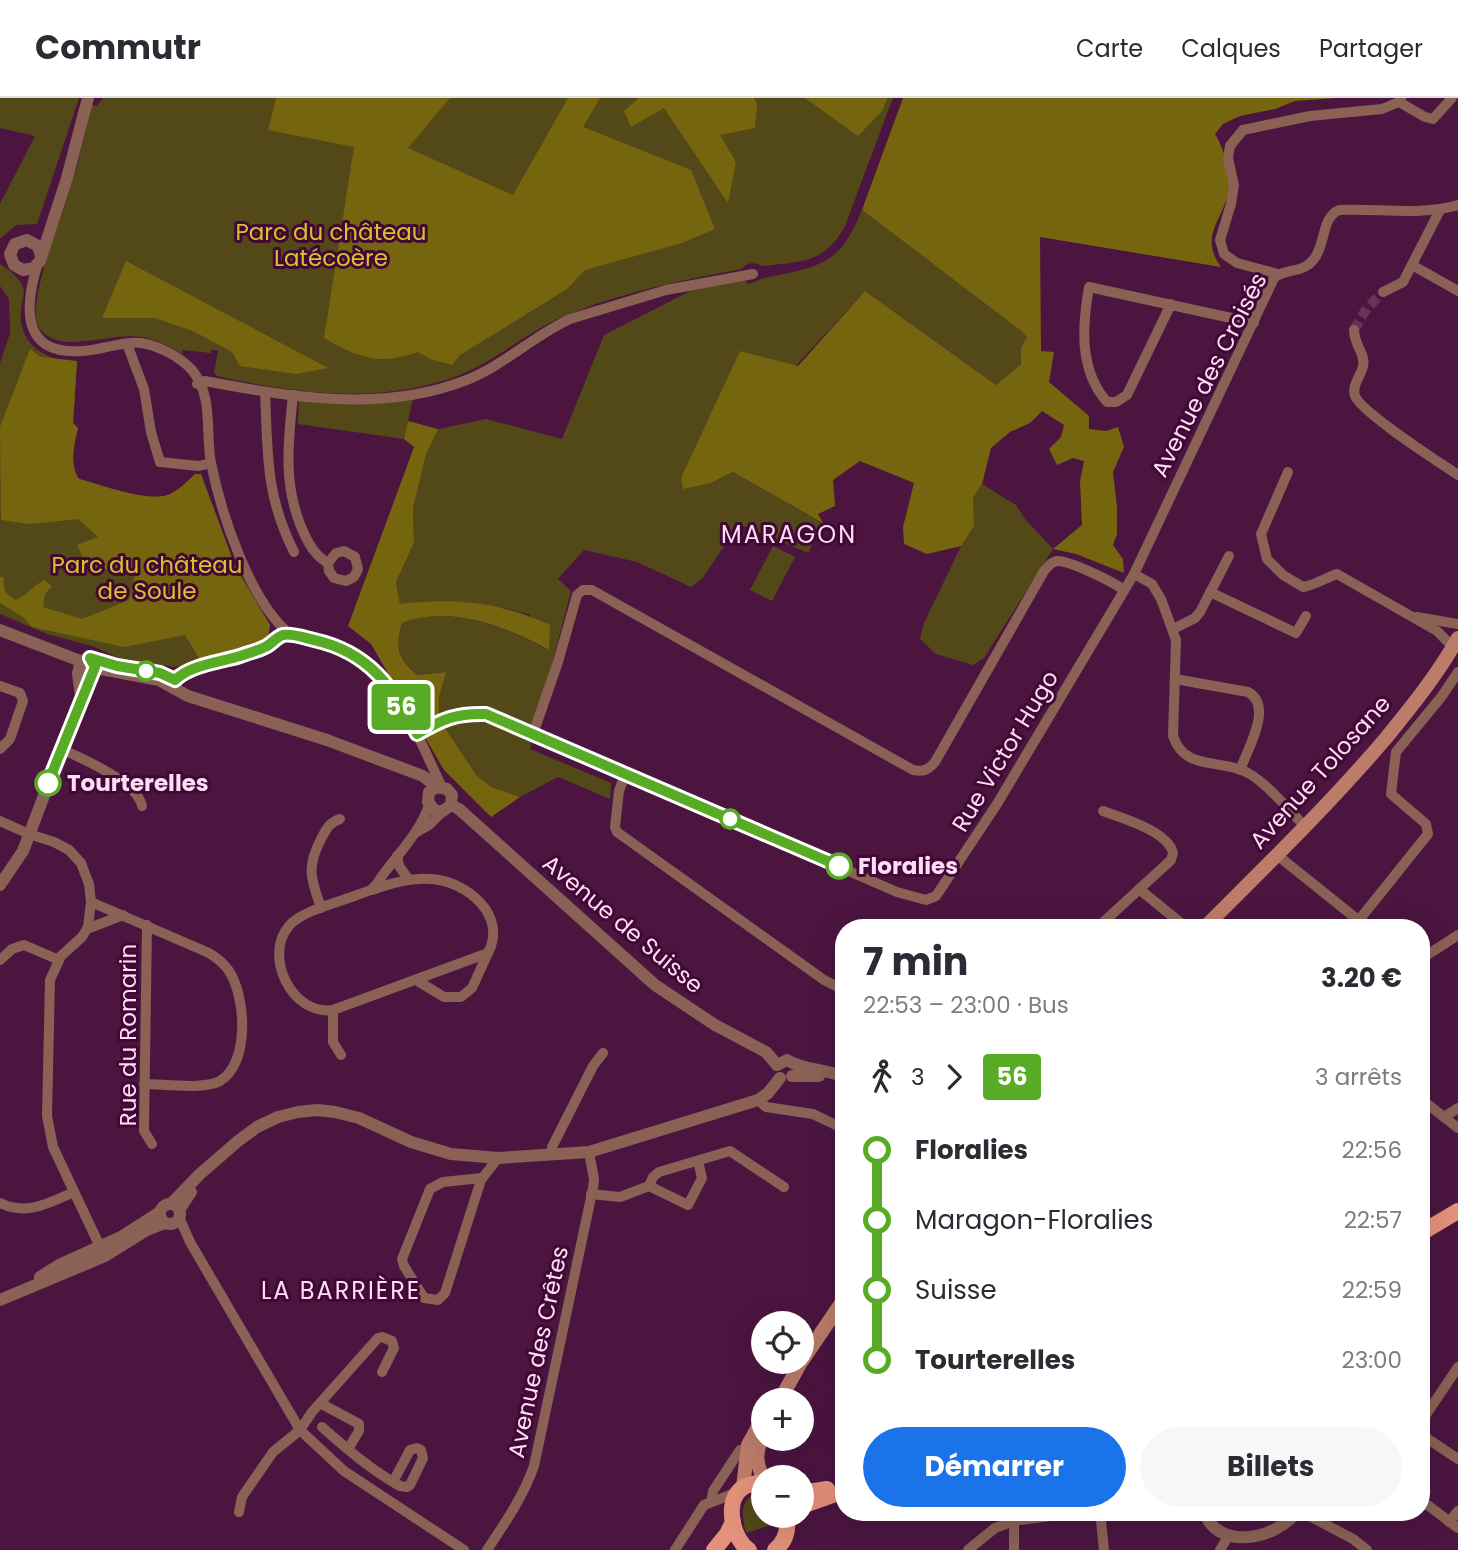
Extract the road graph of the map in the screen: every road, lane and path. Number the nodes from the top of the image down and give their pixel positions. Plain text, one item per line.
1 (88, 98) edge
2 (1451, 98) edge
3 (1400, 100) edge
4 (1458, 205) edge
5 (1440, 210) junction
6 (49, 230) junction
7 (27, 240) junction
8 (13, 247) junction
9 (0, 253) edge
10 (0, 259) edge
11 (39, 261) junction
12 (14, 265) junction
13 (1412, 265) junction
14 (753, 274) dead end
15 (1278, 274) junction
16 (1458, 291) edge
17 (1383, 292) tunnel mouth
18 (1171, 304) junction
19 (1254, 323) junction
20 (1354, 330) dead end
21 (127, 344) junction
22 (199, 384) junction
23 (265, 393) junction
24 (292, 395) junction
25 (211, 463) junction
26 (1288, 472) dead end
27 (1458, 475) edge
28 (294, 552) dead end
29 (1229, 556) dead end
30 (328, 563) dead end
31 (1134, 574) junction
32 (1124, 590) junction
33 (1210, 592) junction
34 (1306, 616) dead end
35 (1407, 616) junction
36 (0, 623) edge
37 (1458, 624) edge
38 (1173, 629) junction
39 (0, 630) edge
40 (291, 635) junction
41 (1455, 643) edge
42 (89, 662) junction
43 (1458, 672) edge
44 (1175, 679) junction
45 (175, 685) junction
46 (0, 686) edge
47 (417, 734) junction
48 (533, 734) junction
49 (0, 749) edge
50 (61, 749) junction
51 (1240, 770) junction
52 (412, 772) junction
53 (625, 774) junction
54 (440, 787) junction
55 (428, 801) junction
56 (142, 806) dead end
57 (447, 808) junction
58 (1103, 811) dead end
59 (340, 819) dead end
60 (0, 821) edge
61 (1305, 826) junction
62 (29, 834) junction
63 (414, 834) junction
64 (1277, 855) junction
65 (397, 856) junction
66 (409, 880) junction
67 (0, 885) edge
68 (1139, 889) junction
69 (372, 890) junction
70 (91, 902) junction
71 (321, 908) junction
72 (123, 915) junction
73 (1107, 919) edge
74 (1176, 919) edge
75 (1213, 919) edge
76 (1358, 919) edge
77 (1360, 919) edge
78 (147, 926) junction
79 (87, 929) junction
80 (1458, 935) edge
81 (488, 953) junction
82 (1430, 953) edge
83 (0, 960) edge
84 (59, 960) junction
85 (416, 981) junction
86 (835, 985) edge
87 (333, 1010) junction
88 (603, 1053) dead end
89 (341, 1055) dead end
90 (788, 1073) junction
91 (835, 1073) edge
92 (835, 1081) edge
93 (144, 1084) junction
94 (758, 1100) junction
95 (1430, 1106) edge
96 (1458, 1108) edge
97 (335, 1112) junction
98 (1444, 1117) junction
99 (835, 1125) edge
100 (1458, 1128) edge
101 (152, 1144) dead end
102 (553, 1155) junction
103 (589, 1155) junction
104 (498, 1158) junction
105 (698, 1161) junction
106 (482, 1178) junction
107 (649, 1186) junction
108 (784, 1187) dead end
109 (74, 1192) junction
110 (592, 1194) junction
111 (0, 1203) edge
112 (1458, 1210) edge
113 (171, 1215) junction
114 (1430, 1227) edge
115 (102, 1251) junction
116 (0, 1300) edge
117 (835, 1312) edge
118 (814, 1342) edge
119 (1458, 1367) edge
120 (382, 1372) dead end
121 (320, 1403) junction
122 (1430, 1409) edge
123 (322, 1427) dead end
124 (300, 1430) junction
125 (751, 1438) edge
126 (1430, 1440) edge
127 (348, 1450) junction
128 (740, 1450) dead end
129 (1458, 1459) edge
130 (393, 1482) dead end
131 (751, 1486) edge
132 (835, 1487) edge
133 (741, 1489) junction
134 (814, 1491) edge
135 (835, 1494) edge
136 (711, 1502) junction
137 (814, 1502) edge
138 (1430, 1507) edge
139 (701, 1510) junction
140 (1458, 1511) edge
141 (239, 1512) dead end
142 (733, 1518) junction
143 (1014, 1521) joint
144 (1101, 1521) edge
145 (1208, 1521) edge
146 (1289, 1521) edge
147 (1318, 1521) edge
148 (1454, 1525) edge
149 (787, 1528) edge
150 (1223, 1545) edge
151 (464, 1550) edge
152 (486, 1550) edge
153 (674, 1550) edge
154 (714, 1550) edge
155 (749, 1550) edge
156 (775, 1550) edge
157 (968, 1550) edge
158 (1014, 1550) edge
159 (1104, 1550) edge
160 (1367, 1550) edge

1 - 6 street
2 - 3 street
3 - 15 street
4 - 5 street, Avenue des Croisés
5 - 13 street
5 - 15 street, Avenue des Croisés
6 - 7 street
6 - 11 street
7 - 8 street
7 - 11 street
8 - 9 street
8 - 12 street
10 - 12 street
11 - 12 street
11 - 21 street
13 - 16 street
13 - 17 street
14 - 24 street
15 - 19 street, Avenue des Croisés
18 - 18 street
18 - 19 street
19 - 31 street, Avenue des Croisés
20 - 27 street
21 - 22 street
21 - 25 street
22 - 23 street
22 - 25 street
23 - 24 street
23 - 28 street
24 - 30 street
25 - 40 street
26 - 35 street
29 - 33 street
31 - 32 street, Rue Victor Hugo
31 - 38 street
32 - 48 street
32 - 53 street, Rue Victor Hugo
33 - 34 street
33 - 38 street
35 - 37 street
35 - 41 street
36 - 42 street
38 - 44 street
39 - 42 street
40 - 45 street
40 - 47 street
41 - 61 main road, Avenue Tolosane
42 - 45 street
42 - 50 street
43 - 77 street
44 - 51 street
44 - 51 street
45 - 52 street
46 - 49 street
47 - 48 street, Rue Victor Hugo
47 - 54 street
48 - 53 street, Rue Victor Hugo
50 - 56 street
50 - 62 street
51 - 61 street
52 - 54 street
52 - 55 street
53 - 86 street
54 - 55 street
54 - 57 street, Avenue de Suisse
55 - 57 street, Avenue de Suisse
55 - 63 street
57 - 63 street
57 - 90 street, Avenue de Suisse
58 - 68 street
59 - 71 street
60 - 62 street
61 - 64 main road, Avenue Tolosane
62 - 67 street
62 - 70 street
63 - 65 street
64 - 75 main road, Avenue Tolosane
64 - 76 street
65 - 66 street
65 - 69 street
66 - 69 street
66 - 81 street
68 - 73 street
68 - 74 street
69 - 71 street
70 - 72 street
70 - 79 street
71 - 87 street
72 - 78 street
72 - 79 street
78 - 93 street, Rue du Romarin
78 - 93 street
79 - 84 street
80 - 82 street
81 - 85 street
81 - 85 street
83 - 84 street
84 - 109 street
85 - 87 street
87 - 89 street
88 - 102 street
90 - 91 street
90 - 92 street
90 - 94 street
93 - 101 street, Rue du Romarin
94 - 99 street
94 - 103 street
95 - 98 street
96 - 98 street
97 - 104 street
97 - 113 street
97 - 113 street
98 - 100 street
102 - 103 street
102 - 104 street
103 - 110 street, Avenue des Crêtes
104 - 106 street
105 - 107 street
105 - 107 street
105 - 108 street
106 - 106 street
107 - 110 street
109 - 111 street
109 - 115 street
110 - 152 street, Avenue des Crêtes
112 - 114 main road
113 - 115 street
113 - 124 street
115 - 116 street
117 - 118 main road
119 - 122 street
120 - 121 street
121 - 124 street
121 - 127 street
123 - 127 street
124 - 141 street
124 - 151 street
125 - 133 main road
126 - 129 street
127 - 130 street
128 - 136 street
131 - 133 main road
132 - 134 main road
133 - 136 street
133 - 142 main road
135 - 137 main road
136 - 139 street
138 - 148 street
139 - 142 street
139 - 153 street
140 - 148 street
142 - 154 main road
142 - 155 main road
143 - 157 street
143 - 158 street
144 - 159 street
145 - 150 street
146 - 150 street
147 - 160 street
149 - 156 main road

